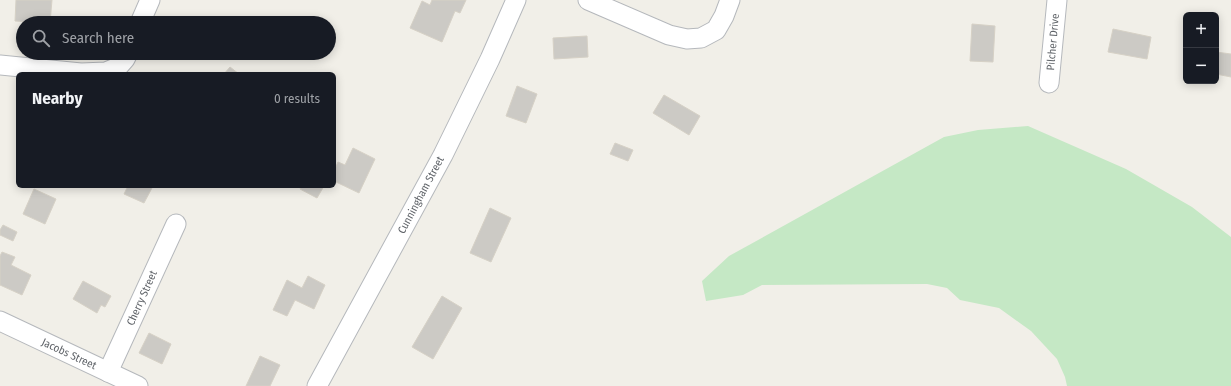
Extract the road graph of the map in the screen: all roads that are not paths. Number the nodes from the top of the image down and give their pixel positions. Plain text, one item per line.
1 (150, 0) edge
2 (516, 0) edge
3 (588, 0) edge
4 (730, 0) edge
5 (1057, 0) edge
6 (143, 16) edge
7 (124, 60) edge
8 (0, 65) edge
9 (63, 72) edge
10 (106, 72) edge
11 (1049, 83) dead end
12 (176, 224) dead end
13 (0, 321) edge
14 (108, 372) junction
15 (138, 386) edge
16 (317, 386) edge

1 - 6 street
2 - 16 street, Cunningham Street
3 - 4 street
5 - 11 street, Pilcher Drive
7 - 10 street
8 - 9 street
12 - 14 street, Cherry Street
13 - 14 street, Jacobs Street
14 - 15 street, Jacobs Street

